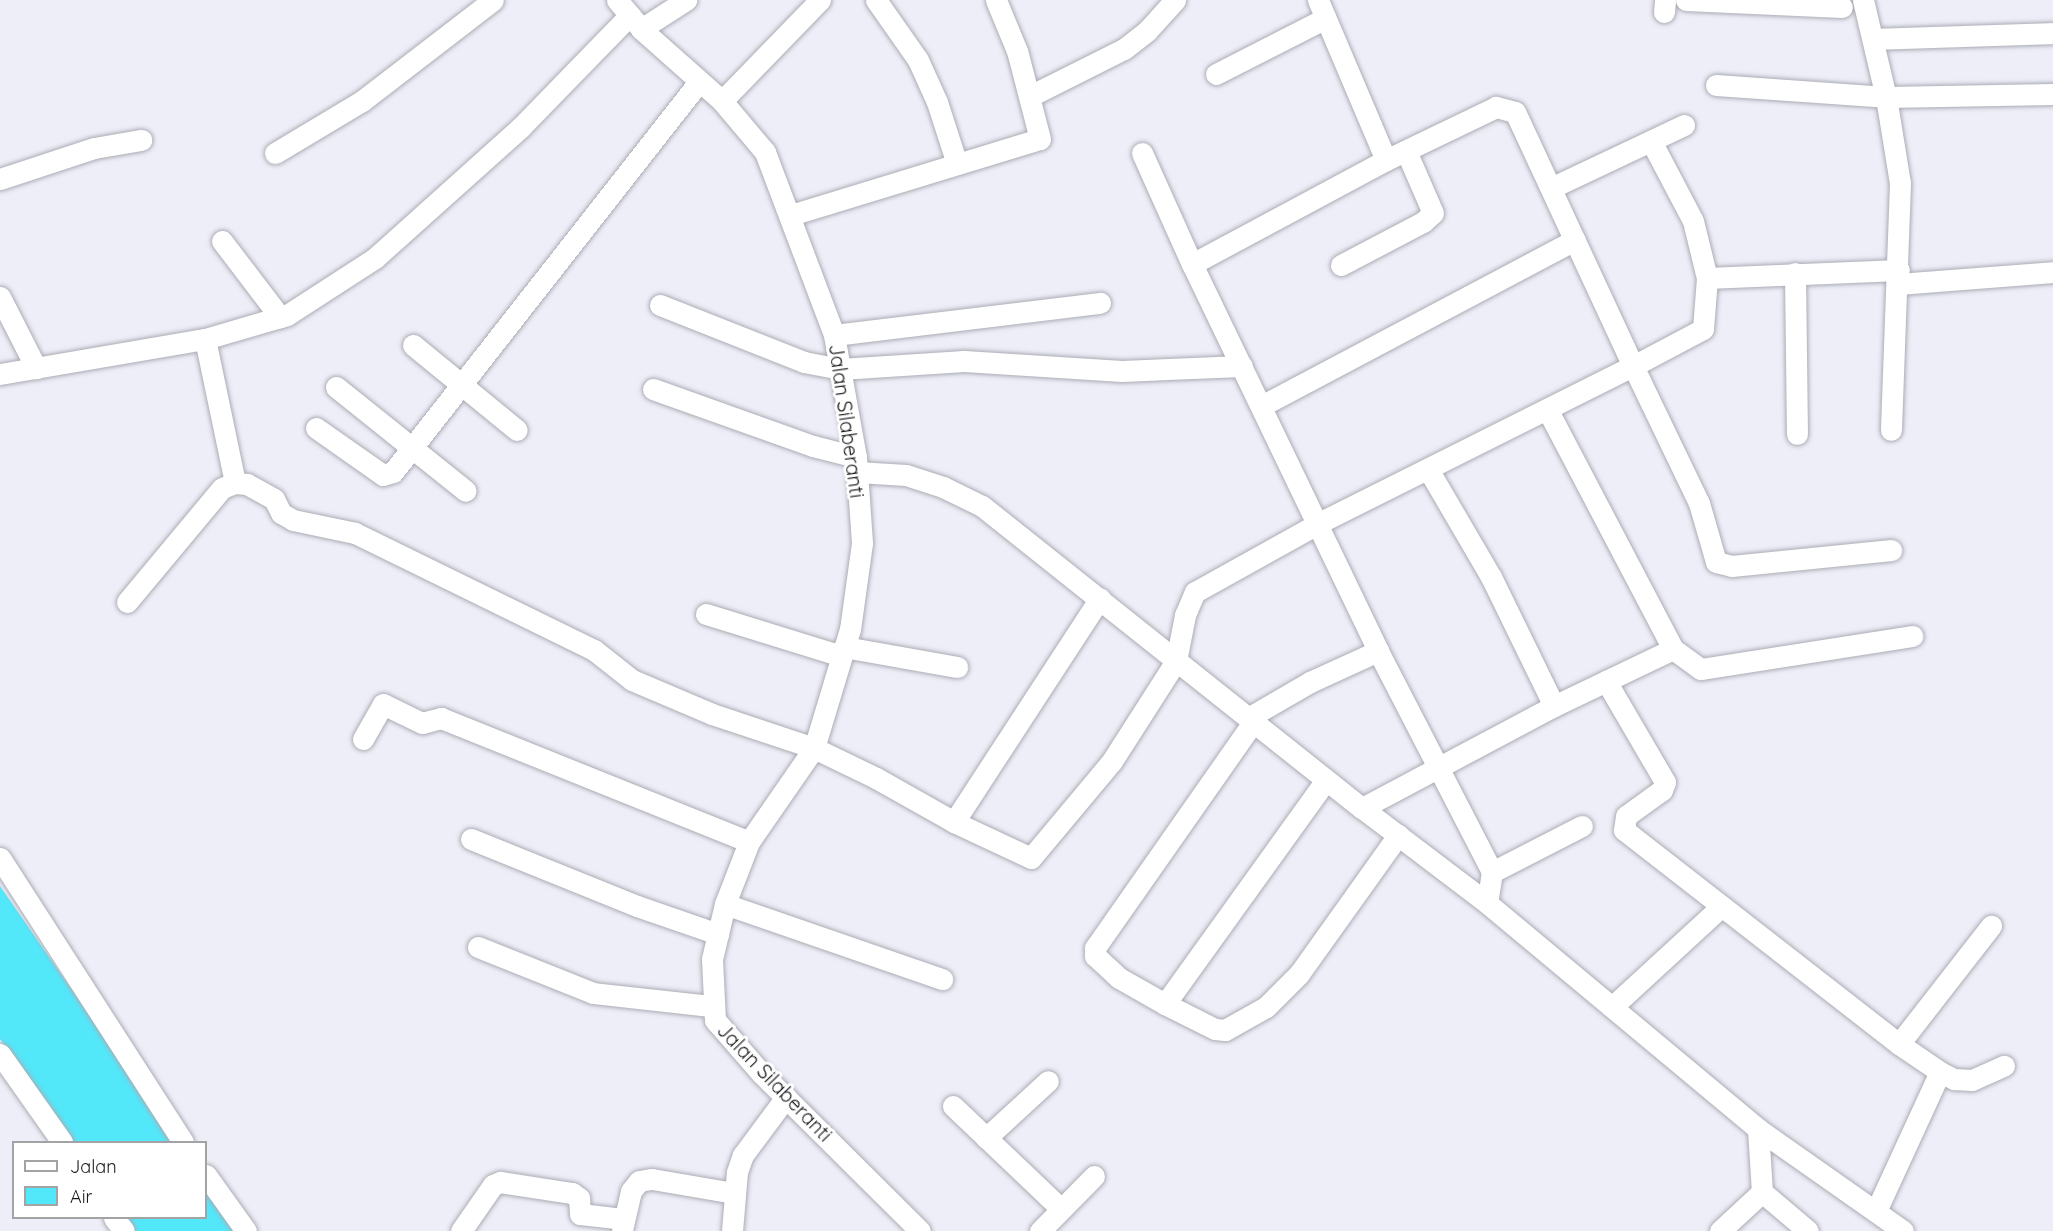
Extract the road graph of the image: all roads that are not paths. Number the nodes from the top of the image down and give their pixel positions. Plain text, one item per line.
1 (493, 0) edge
2 (686, 0) edge
3 (820, 0) edge
4 (876, 0) edge
5 (996, 0) edge
6 (1175, 0) edge
7 (1686, 0) edge
8 (1863, 0) edge
9 (1782, 3) edge
10 (1805, 3) edge
11 (1842, 7) dead end
12 (1322, 9) edge
13 (629, 15) edge
14 (2053, 33) edge
15 (1874, 39) junction
16 (1216, 74) dead end
17 (699, 82) junction
18 (1716, 85) dead end
19 (2053, 94) edge
20 (1030, 96) junction
21 (1886, 97) junction
22 (722, 101) junction
23 (1684, 125) dead end
24 (141, 140) dead end
25 (1651, 141) junction
26 (1406, 151) junction
27 (275, 153) dead end
28 (1142, 153) dead end
29 (1386, 160) junction
30 (957, 164) junction
31 (0, 179) edge
32 (1553, 187) junction
33 (791, 215) junction
34 (1575, 240) junction
35 (222, 241) dead end
36 (1192, 264) junction
37 (1341, 265) dead end
38 (1795, 273) junction
39 (2053, 273) edge
40 (1898, 277) junction
41 (1707, 278) junction
42 (0, 297) edge
43 (1100, 303) dead end
44 (660, 304) dead end
45 (280, 317) junction
46 (834, 335) junction
47 (205, 339) junction
48 (413, 345) dead end
49 (1242, 366) junction
50 (1633, 366) junction
51 (36, 368) junction
52 (840, 369) junction
53 (0, 374) edge
54 (464, 384) junction
55 (336, 387) dead end
56 (653, 389) dead end
57 (1261, 406) junction
58 (1547, 409) junction
59 (316, 428) dead end
60 (517, 430) dead end
61 (1891, 430) dead end
62 (1797, 434) dead end
63 (415, 446) junction
64 (856, 464) junction
65 (1428, 469) junction
66 (235, 483) junction
67 (466, 491) dead end
68 (1319, 523) junction
69 (1891, 550) dead end
70 (1100, 598) junction
71 (127, 602) dead end
72 (706, 614) dead end
73 (1912, 636) dead end
74 (1673, 649) junction
75 (1378, 651) junction
76 (843, 652) junction
77 (1176, 661) junction
78 (957, 667) dead end
79 (1606, 681) junction
80 (1554, 705) junction
81 (1250, 720) junction
82 (363, 739) dead end
83 (814, 748) junction
84 (1440, 765) junction
85 (1326, 780) junction
86 (1362, 808) junction
87 (954, 822) junction
88 (1582, 826) dead end
89 (1398, 835) junction
90 (471, 839) dead end
91 (749, 842) junction
92 (0, 858) edge
93 (1492, 872) junction
94 (1487, 903) junction
95 (726, 904) junction
96 (1722, 906) junction
97 (1991, 926) dead end
98 (718, 934) junction
99 (478, 947) dead end
100 (942, 979) dead end
101 (1166, 1004) junction
102 (711, 1006) junction
103 (1612, 1007) junction
104 (1899, 1044) junction
105 (0, 1054) edge
106 (2004, 1066) dead end
107 (1940, 1072) junction
108 (1048, 1081) dead end
109 (786, 1097) junction
110 (953, 1106) dead end
111 (1758, 1129) junction
112 (986, 1138) junction
113 (61, 1141) edge
114 (182, 1141) edge
115 (207, 1176) edge
116 (1094, 1176) dead end
117 (1762, 1192) junction
118 (734, 1193) junction
119 (1061, 1209) junction
120 (1876, 1211) junction
121 (115, 1219) edge
122 (622, 1225) edge
123 (124, 1231) edge
124 (246, 1231) edge
125 (461, 1231) edge
126 (732, 1231) edge
127 (920, 1231) edge
128 (1040, 1231) edge
129 (1720, 1231) edge
130 (1808, 1231) edge
131 (1903, 1231) edge

1 - 27 street
2 - 13 street
3 - 22 street
4 - 30 street
5 - 20 street
6 - 20 street
7 - 9 street
8 - 15 street
9 - 10 street
10 - 11 street
12 - 16 street
12 - 29 street
13 - 17 street, Jalan Silaberanti
13 - 45 street
14 - 15 street
15 - 21 street
17 - 22 street, Jalan Silaberanti
17 - 54 street
18 - 21 street
19 - 21 street
20 - 30 street
21 - 40 street
22 - 33 street, Jalan Silaberanti
23 - 25 street
24 - 31 street
25 - 32 street
25 - 41 street
26 - 29 street
26 - 32 street
26 - 37 street
28 - 36 street
29 - 36 street
30 - 33 street
32 - 34 street
33 - 46 street, Jalan Silaberanti
34 - 50 street
34 - 57 street
35 - 45 street
36 - 49 street
38 - 40 street
38 - 41 street
38 - 62 street
39 - 40 street
40 - 61 street
41 - 50 street
42 - 51 street
43 - 46 street
44 - 52 street
45 - 47 street
46 - 52 street, Jalan Silaberanti
47 - 51 street
47 - 66 street
48 - 54 street
49 - 52 street
49 - 57 street
50 - 58 street
50 - 69 street
51 - 53 street
52 - 64 street, Jalan Silaberanti
54 - 60 street
54 - 63 street
55 - 63 street
56 - 64 street
57 - 68 street
58 - 65 street
58 - 74 street
59 - 63 street
63 - 67 street
64 - 70 street
64 - 76 street, Jalan Silaberanti
65 - 68 street
65 - 80 street
66 - 71 street
66 - 83 street
68 - 75 street
68 - 77 street
70 - 77 street
70 - 87 street
72 - 76 street
73 - 74 street
74 - 79 street
75 - 81 street
75 - 84 street
76 - 78 street
76 - 83 street, Jalan Silaberanti
77 - 81 street
77 - 87 street
79 - 80 street
79 - 96 street
80 - 84 street
81 - 85 street
81 - 101 street
82 - 91 street
83 - 87 street
83 - 91 street, Jalan Silaberanti
84 - 86 street
84 - 93 street
85 - 86 street
85 - 101 street
86 - 89 street
88 - 93 street
89 - 94 street
89 - 101 street
90 - 98 street
91 - 95 street, Jalan Silaberanti
92 - 114 street
93 - 94 street
94 - 103 street
95 - 98 street, Jalan Silaberanti
95 - 100 street
96 - 103 street
96 - 104 street
97 - 104 street
98 - 102 street, Jalan Silaberanti
99 - 102 street
102 - 109 street, Jalan Silaberanti
103 - 111 street
104 - 107 street
105 - 113 street
106 - 107 street
107 - 120 street
108 - 112 street
109 - 118 street
109 - 127 street, Jalan Silaberanti
110 - 112 street
111 - 117 street
111 - 120 street
112 - 119 street
115 - 124 street
116 - 119 street
117 - 129 street
117 - 130 street
118 - 122 street
118 - 126 street
119 - 128 street
120 - 131 street
121 - 123 street
122 - 125 street

